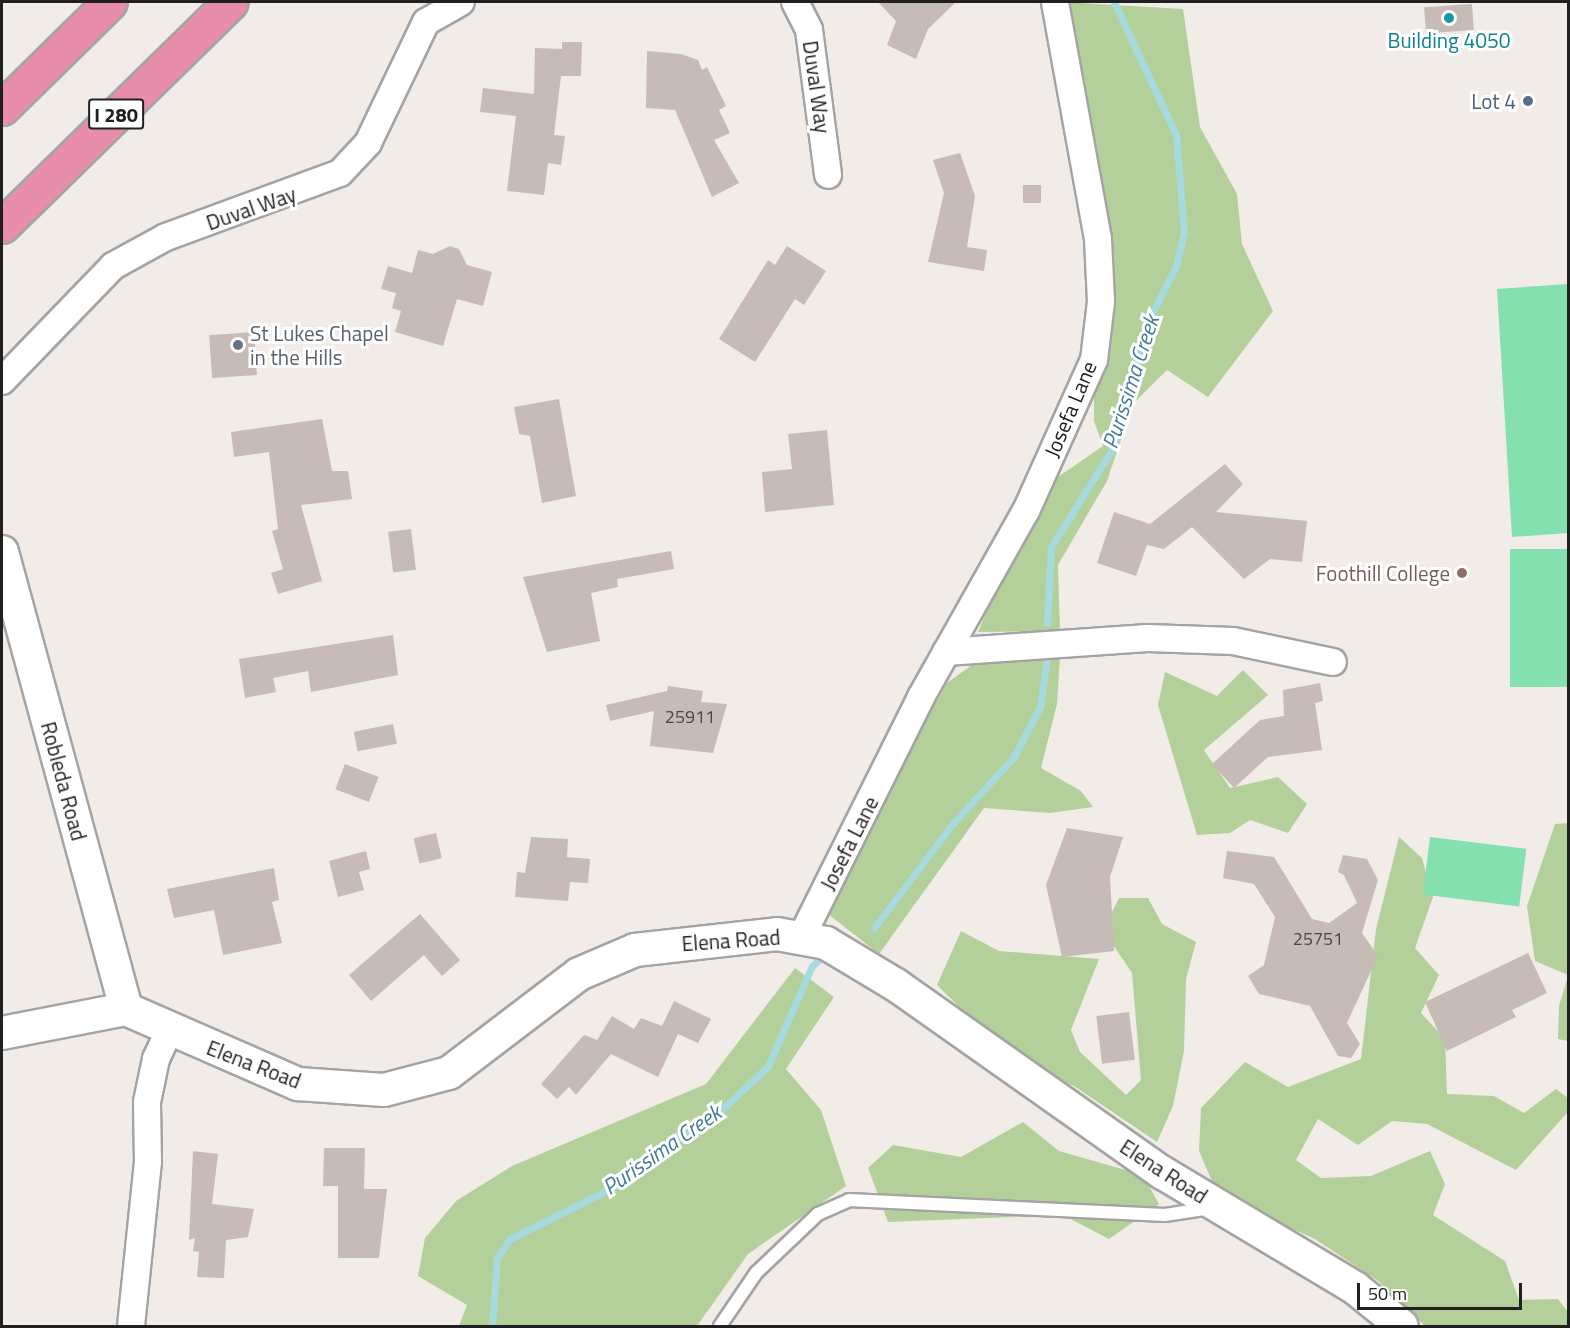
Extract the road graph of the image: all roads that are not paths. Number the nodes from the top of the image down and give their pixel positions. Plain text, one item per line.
1 (110, 2) edge
2 (231, 2) edge
3 (461, 2) edge
4 (795, 2) edge
5 (1055, 2) edge
6 (2, 108) edge
7 (828, 175) dead end
8 (2, 226) edge
9 (2, 381) edge
10 (2, 552) edge
11 (946, 652) junction
12 (1333, 662) dead end
13 (801, 938) junction
14 (126, 1010) junction
15 (170, 1029) junction
16 (2, 1033) edge
17 (1220, 1207) junction
18 (131, 1326) edge
19 (720, 1326) edge
20 (1402, 1326) edge

1 - 6 highway
2 - 8 highway, I 280
3 - 9 street, Duval Way
4 - 7 street, Duval Way
5 - 11 street, Josefa Lane
10 - 14 street, Robleda Road
11 - 12 street
11 - 13 street, Josefa Lane
13 - 15 street, Elena Road
13 - 17 street, Elena Road
14 - 15 street, Elena Road
14 - 16 street
15 - 18 street
17 - 19 lane
17 - 20 street, Elena Road

